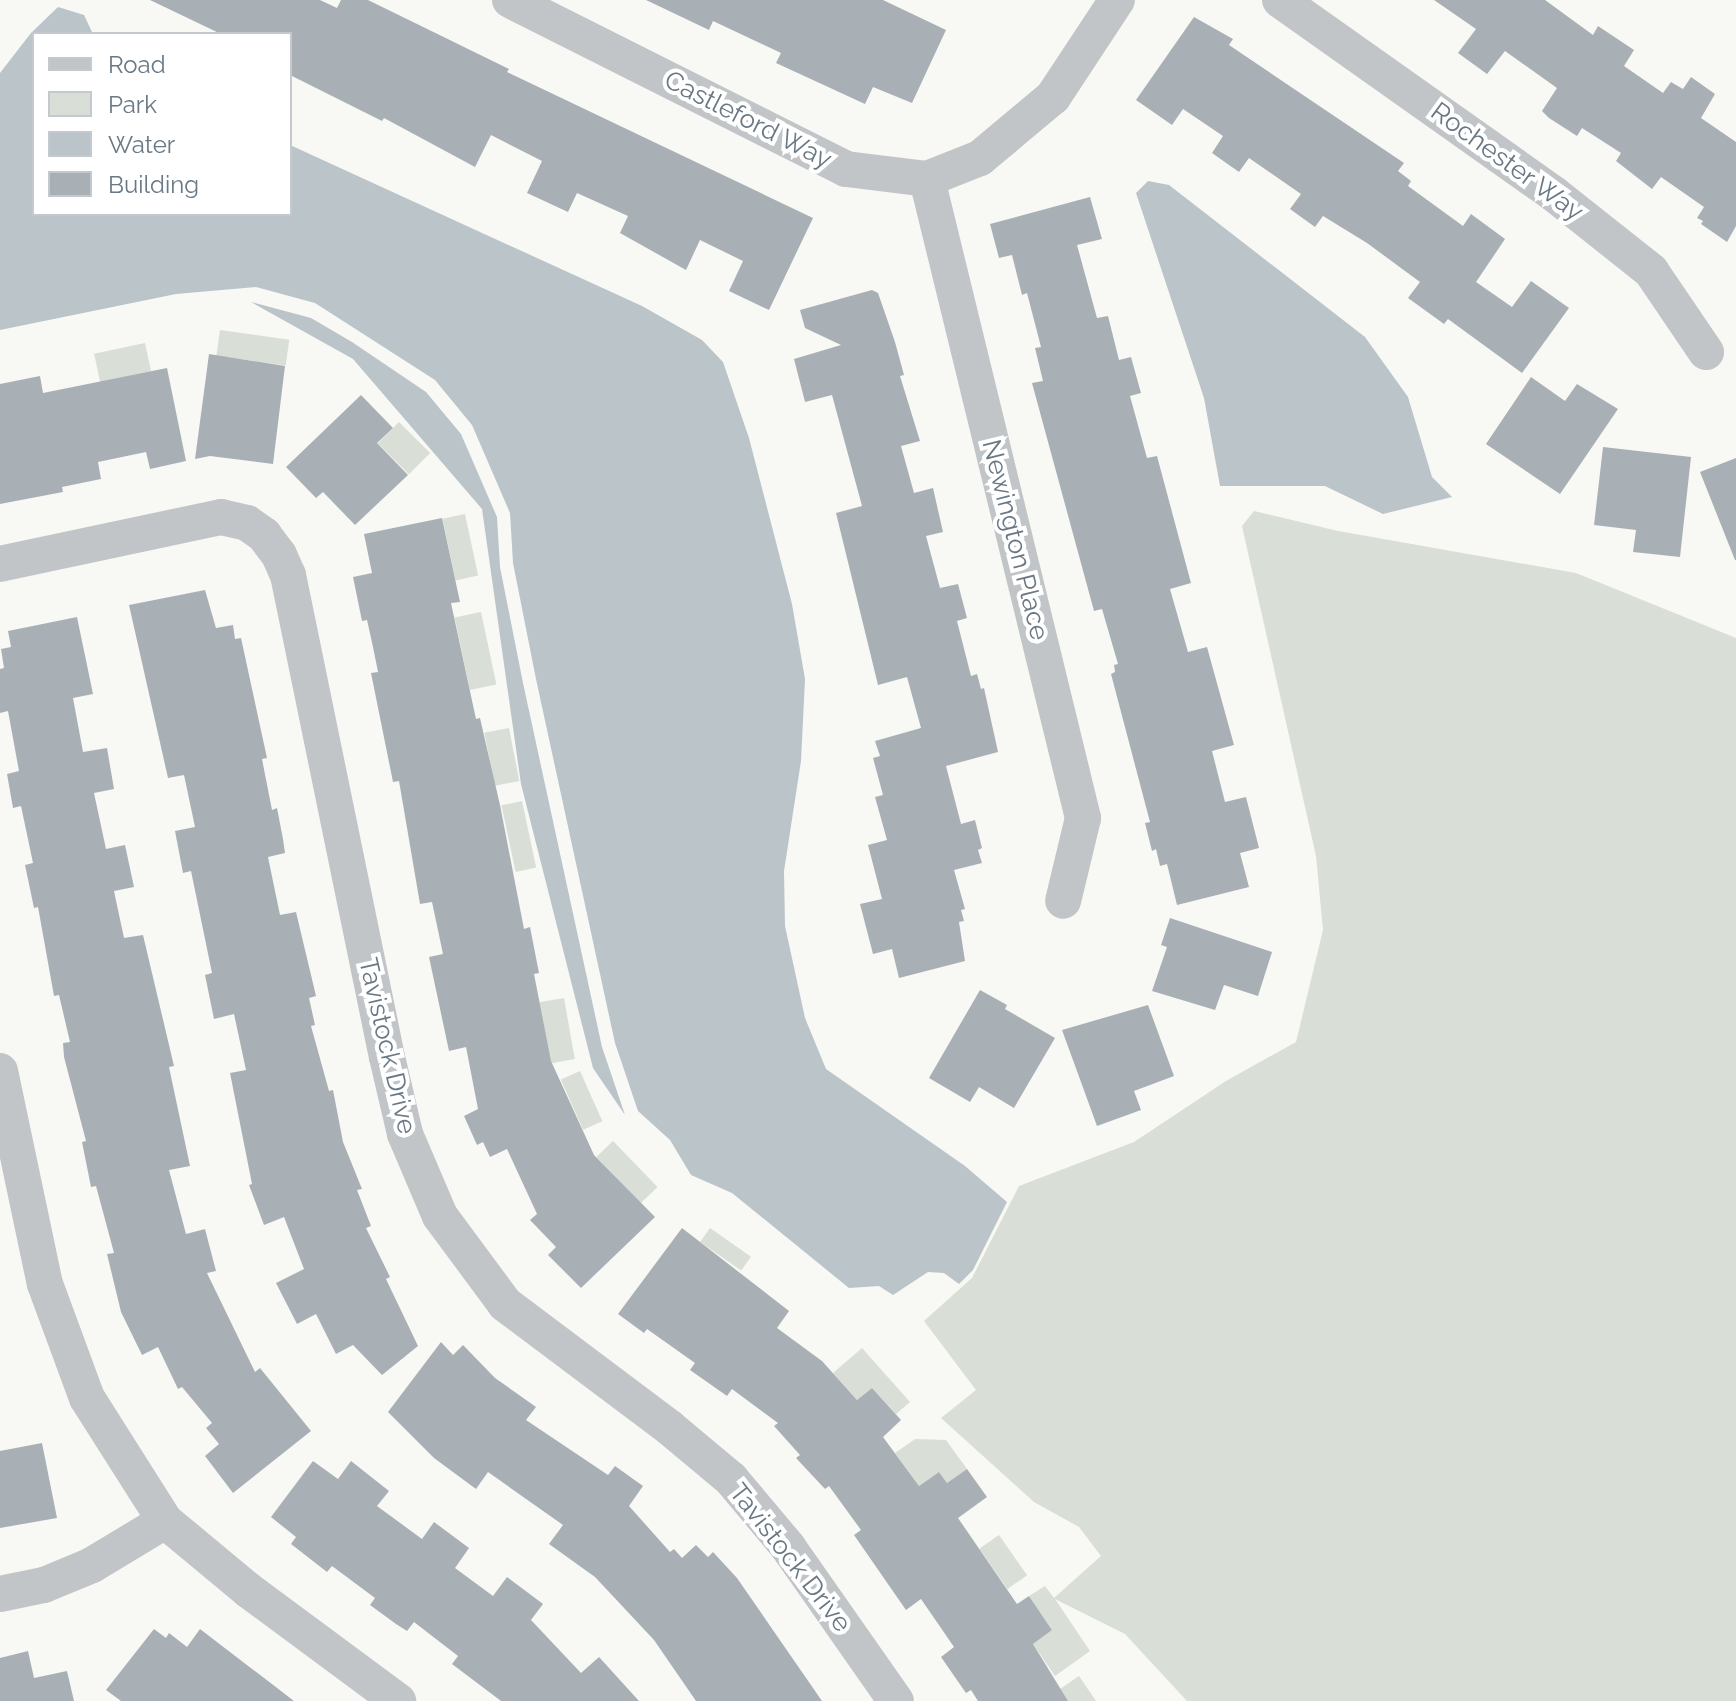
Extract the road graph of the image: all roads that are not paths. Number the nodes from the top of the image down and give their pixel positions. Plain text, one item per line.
1 (510, 0) edge
2 (1117, 0) edge
3 (1280, 0) edge
4 (927, 179) junction
5 (1706, 352) dead end
6 (0, 564) edge
7 (1063, 901) dead end
8 (0, 1071) edge
9 (165, 1521) junction
10 (0, 1594) edge
11 (398, 1701) edge
12 (896, 1701) edge

1 - 4 street, Castleford Way
2 - 4 street, Castleford Way
3 - 5 street, Rochester Way
4 - 7 street, Newington Place
6 - 12 street, Tavistock Drive
8 - 9 street
9 - 10 street
9 - 11 street

